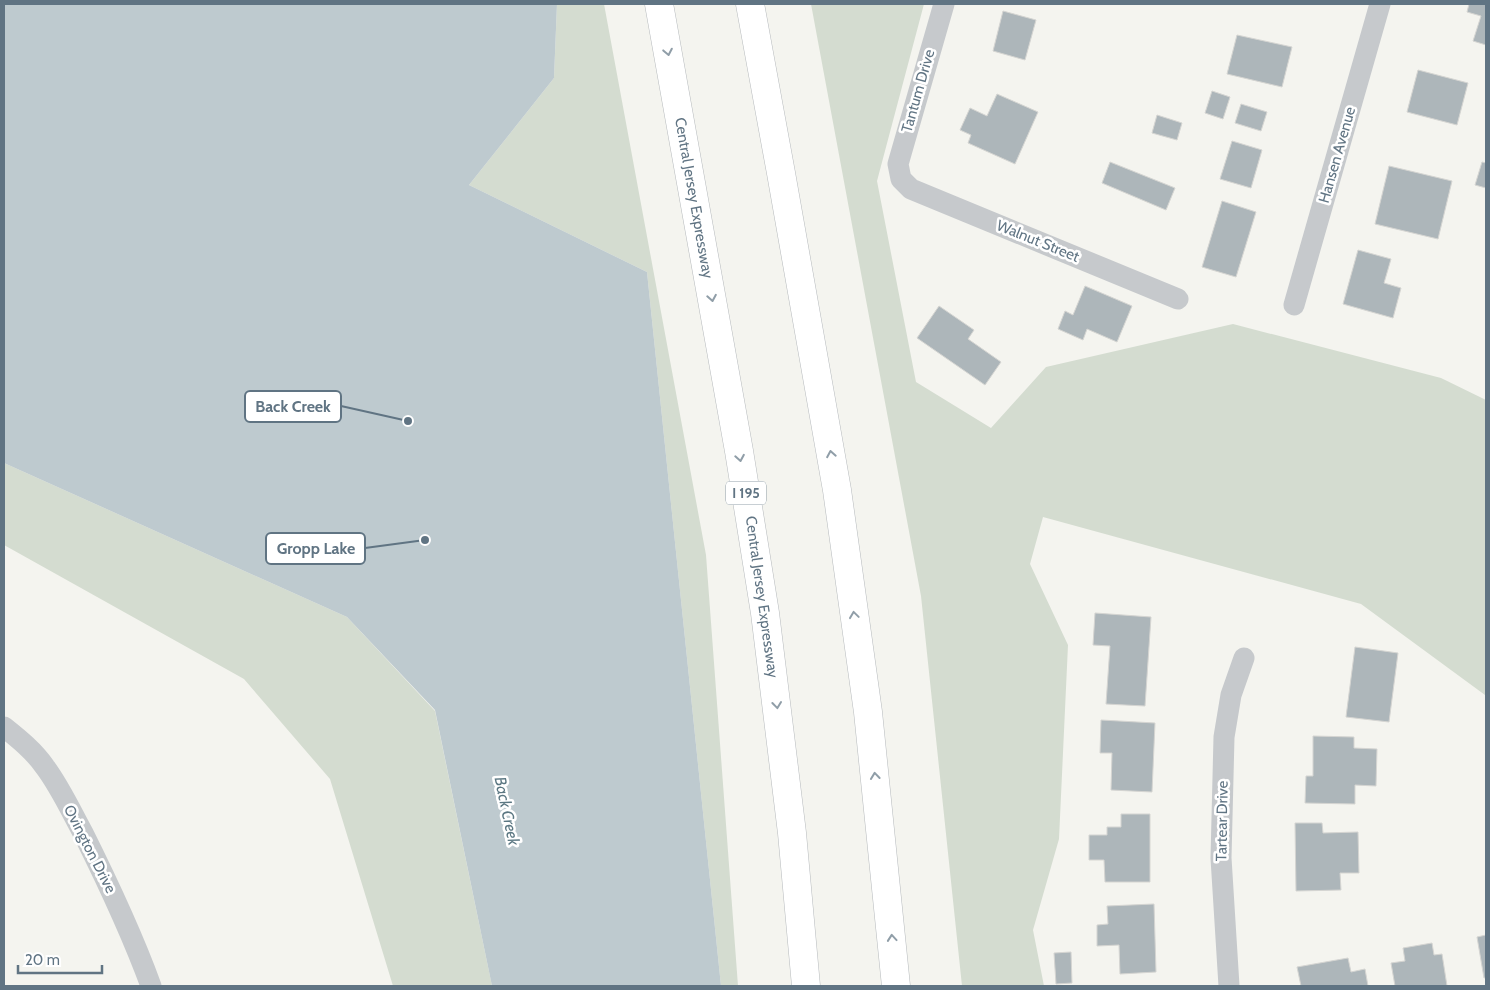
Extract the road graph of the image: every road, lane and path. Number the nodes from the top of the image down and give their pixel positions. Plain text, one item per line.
1 (659, 4) edge
2 (750, 4) edge
3 (944, 4) edge
4 (1380, 4) edge
5 (901, 179) joint
6 (1178, 299) dead end
7 (1294, 305) dead end
8 (1244, 658) dead end
9 (4, 727) edge
10 (151, 986) edge
11 (806, 986) edge
12 (896, 986) edge
13 (1229, 986) edge

1 -> 11 highway, Central Jersey Expressway / I 195
12 -> 2 highway
3 - 5 street, Tantum Drive
4 - 7 street, Hansen Avenue
5 - 6 street, Walnut Street
8 - 13 street, Tartear Drive
9 - 10 street, Ovington Drive

